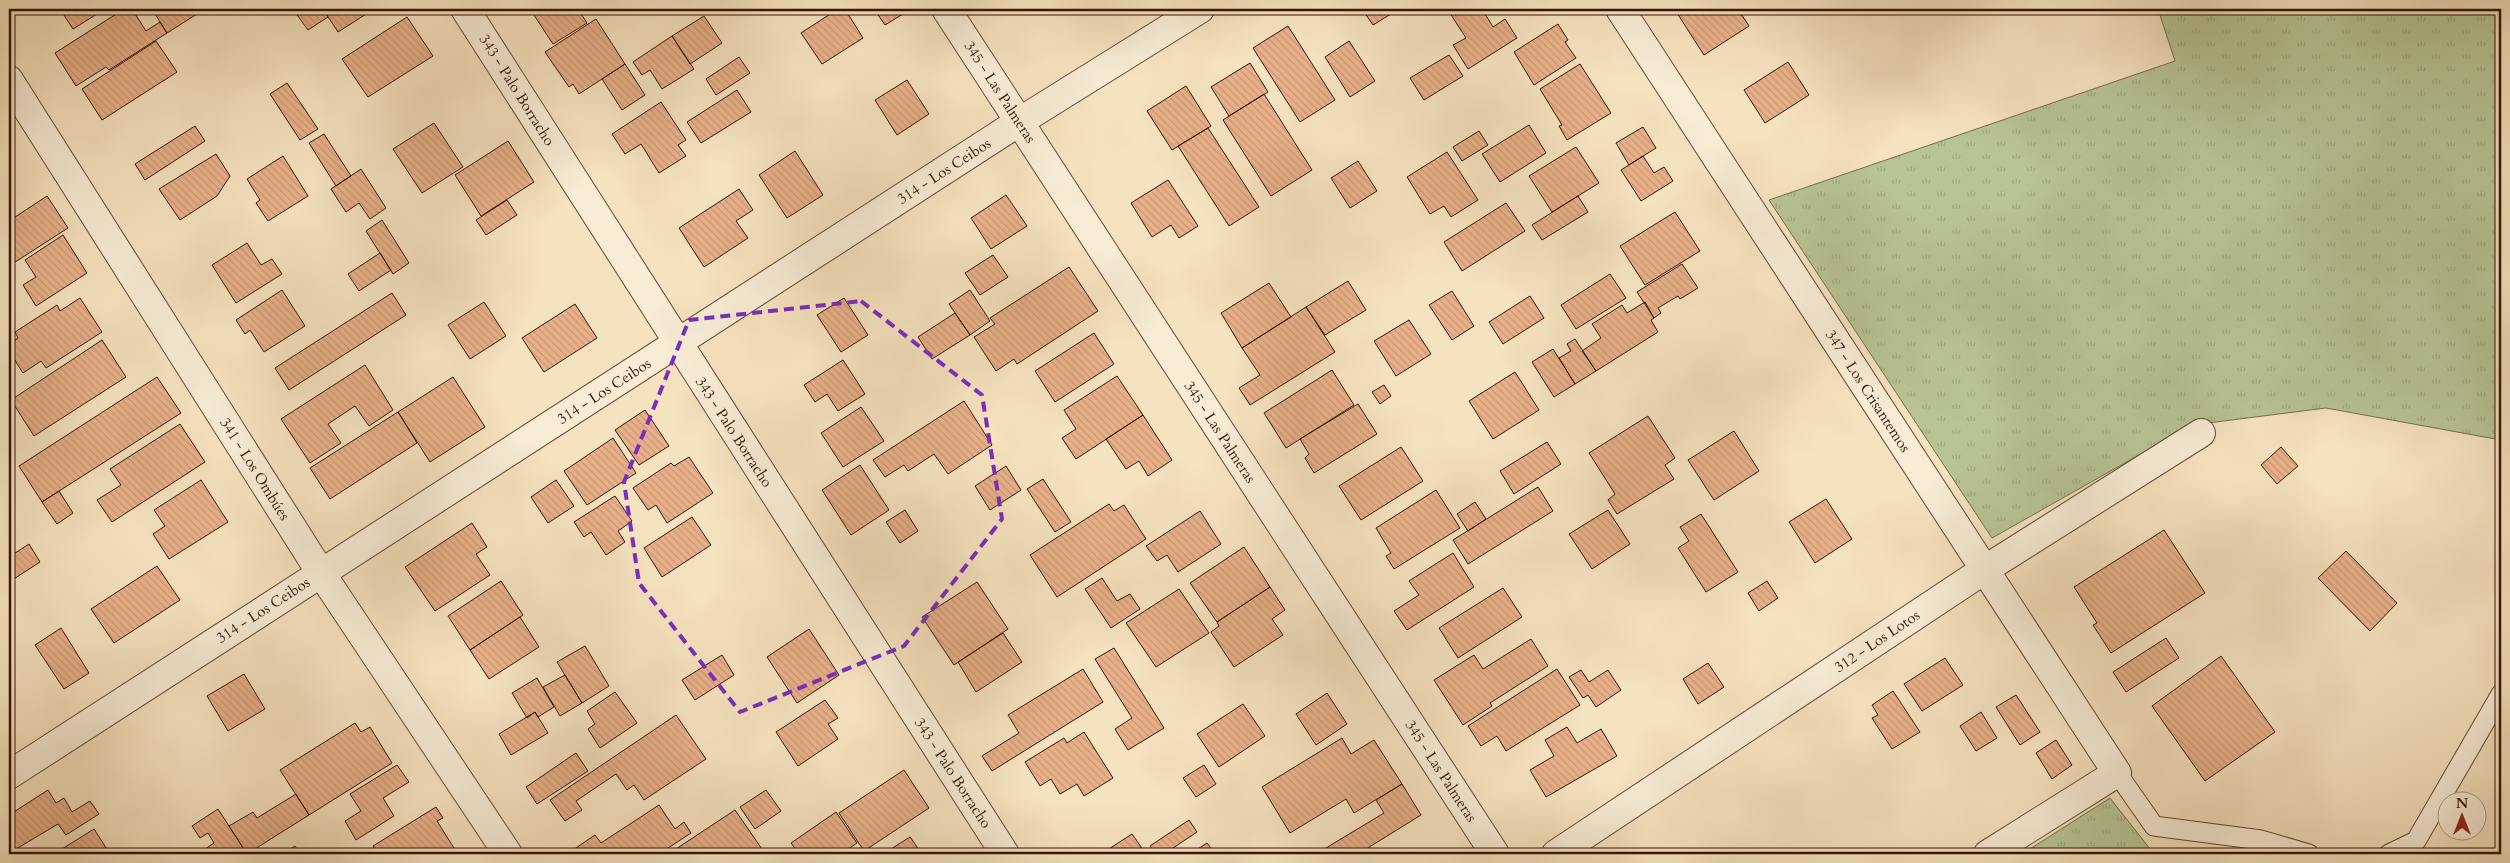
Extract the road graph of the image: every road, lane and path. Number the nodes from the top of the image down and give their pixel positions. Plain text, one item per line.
1 (465, 9) edge
2 (946, 9) edge
3 (1200, 9) edge
4 (1620, 9) edge
5 (9, 80) edge
6 (1019, 122) junction
7 (678, 344) junction
8 (2201, 433) dead end
9 (1984, 570) junction
10 (321, 573) junction
11 (2501, 694) edge
12 (2117, 773) junction
13 (9, 775) edge
14 (508, 854) edge
15 (1005, 854) edge
16 (1495, 854) edge
17 (1556, 854) edge
18 (1988, 854) edge
19 (2309, 854) edge
20 (2389, 854) edge

1 - 7 street, 343 - Palo Borracho
2 - 6 street, 345 - Las Palmeras
3 - 6 street, 314 - Los Ceibos
4 - 9 street, 347 - Los Crisantemos
5 - 10 street, 341 - Los Ombúes
6 - 7 street, 314 - Los Ceibos
6 - 16 street, 345 - Las Palmeras
7 - 10 street, 314 - Los Ceibos
7 - 15 street, 343 - Palo Borracho
8 - 9 street, 312 - Los Lotos
9 - 12 street, 347 - Los Crisantemos
9 - 17 street, 312 - Los Lotos
10 - 13 street, 314 - Los Ceibos
10 - 14 street, 341 - Los Ombúes
11 - 20 lane
12 - 18 street
12 - 19 lane

